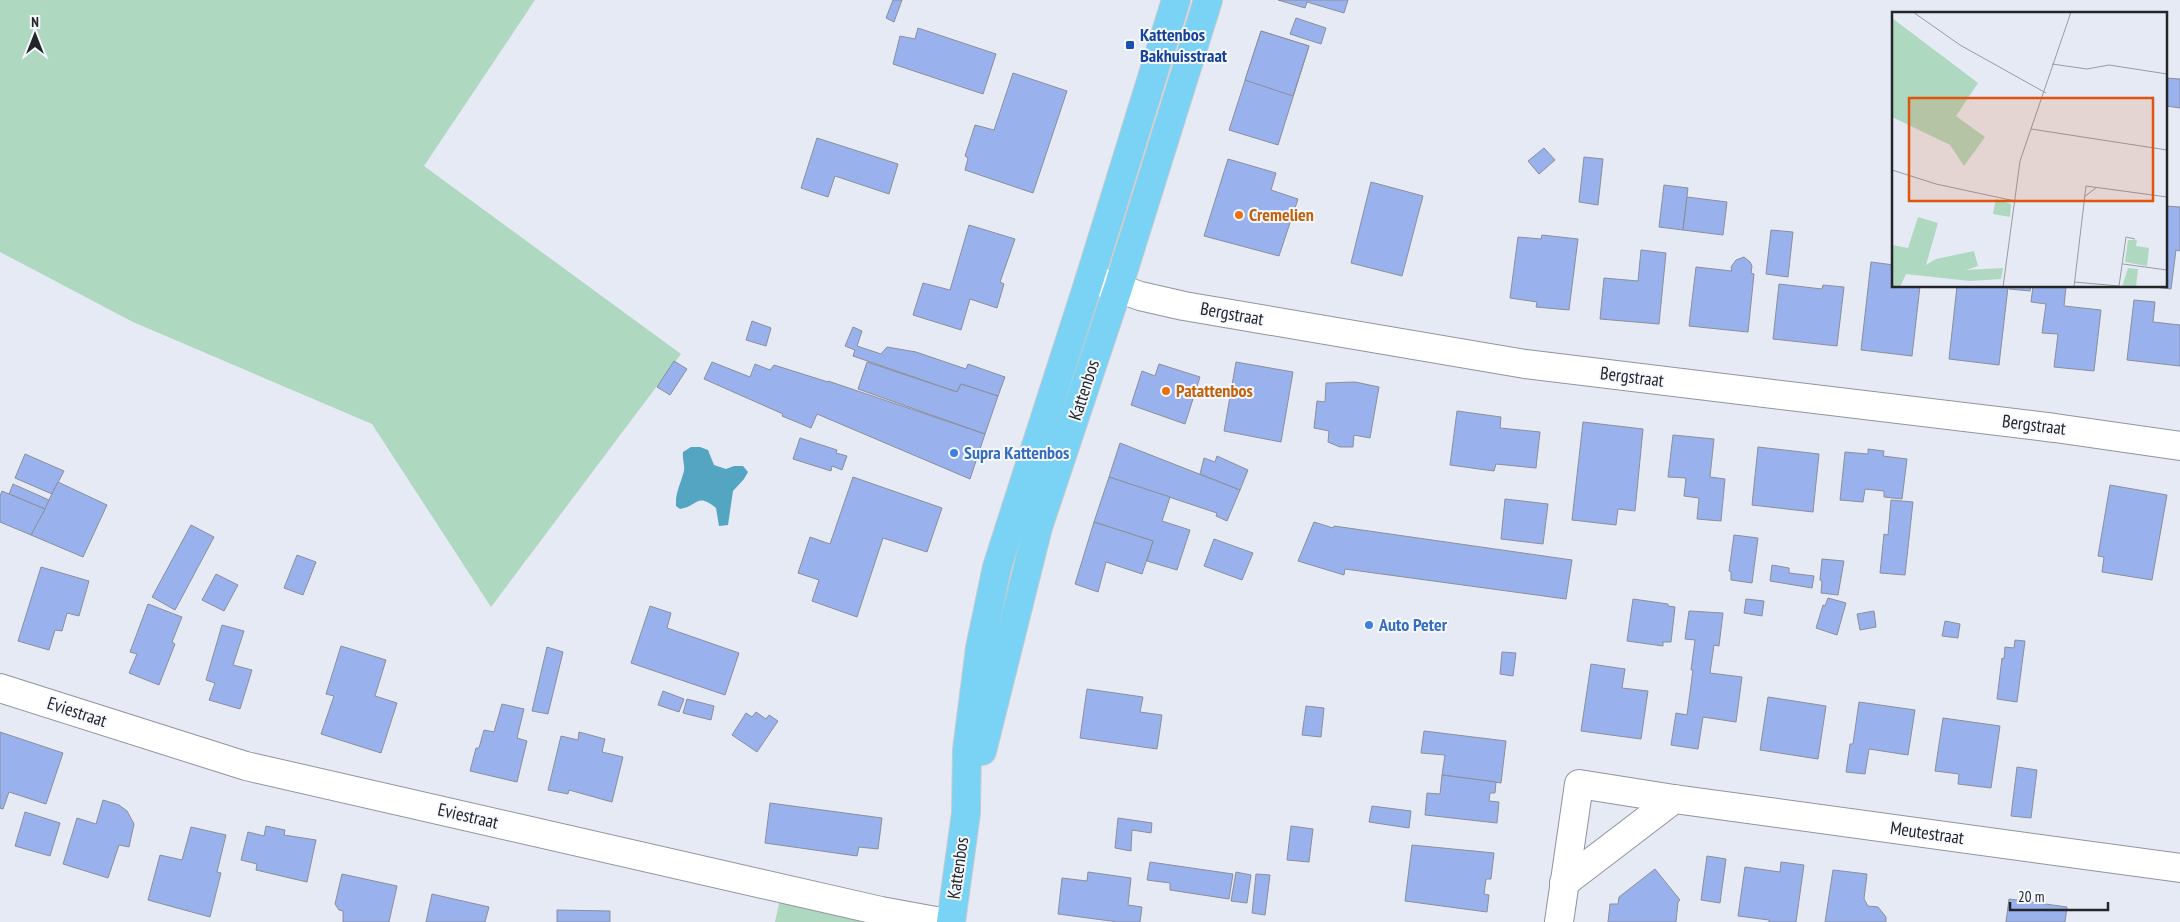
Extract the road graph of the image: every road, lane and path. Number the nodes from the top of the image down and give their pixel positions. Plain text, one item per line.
1 (1176, 0) edge
2 (1208, 0) edge
3 (1090, 278) junction
4 (1118, 288) junction
5 (2180, 446) edge
6 (0, 688) edge
7 (1674, 799) junction
8 (966, 813) junction
9 (2180, 868) edge
10 (1564, 883) junction
11 (941, 922) edge
12 (950, 922) edge
13 (1559, 922) edge

1 - 3 main road, Kattenbos
2 - 4 main road, Kattenbos
3 - 4 street, Bergstraat
3 - 8 main road, Kattenbos
4 - 5 street, Bergstraat
4 - 8 main road, Kattenbos
6 - 11 street, Eviestraat
7 - 9 street, Meutestraat
7 - 10 street
7 - 10 street, Meutestraat
8 - 12 main road, Kattenbos
10 - 13 street, Meutestraat

